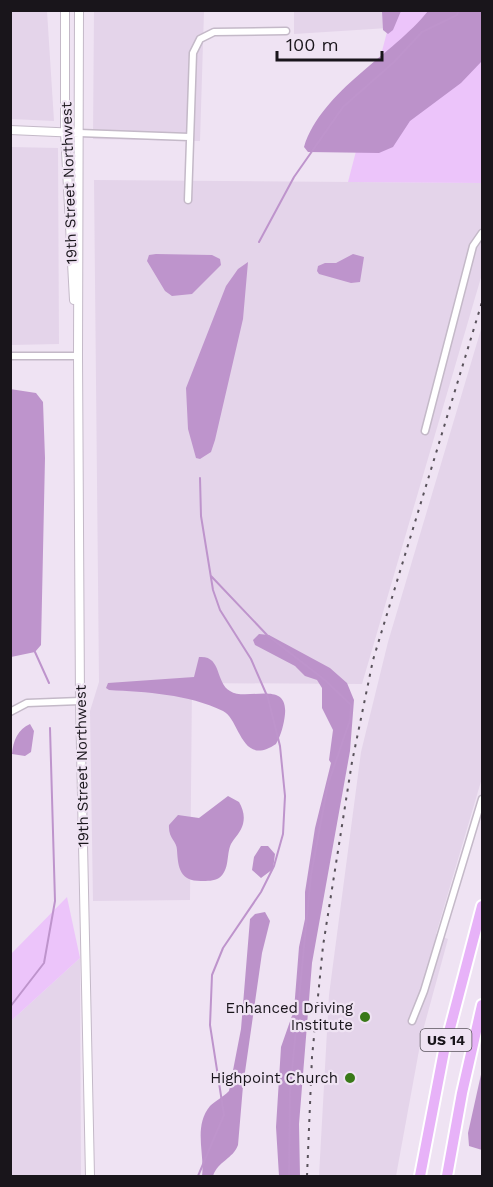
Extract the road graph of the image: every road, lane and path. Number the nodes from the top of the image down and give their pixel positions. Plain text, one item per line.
1 (65, 10) edge
2 (80, 10) edge
3 (286, 31) dead end
4 (10, 130) edge
5 (65, 132) junction
6 (80, 133) junction
7 (189, 136) junction
8 (188, 200) dead end
9 (483, 233) edge
10 (10, 356) edge
11 (78, 356) junction
12 (425, 431) dead end
13 (80, 701) junction
14 (10, 712) edge
15 (483, 799) edge
16 (483, 906) edge
17 (483, 1005) edge
18 (411, 1021) dead end
19 (90, 1176) edge
20 (420, 1176) edge
21 (447, 1176) edge

1 - 5 street, 19th Street Northwest
2 - 6 street, 19th Street Northwest
3 - 7 street
4 - 5 street
5 - 6 street
5 - 11 street, 19th Street Northwest
6 - 7 street
6 - 11 street, 19th Street Northwest
7 - 8 street
9 - 12 street
10 - 11 street
11 - 13 street, 19th Street Northwest
13 - 14 street
13 - 19 street, 19th Street Northwest
15 - 18 street
16 - 20 highway, US 14
17 - 21 highway, US 14

